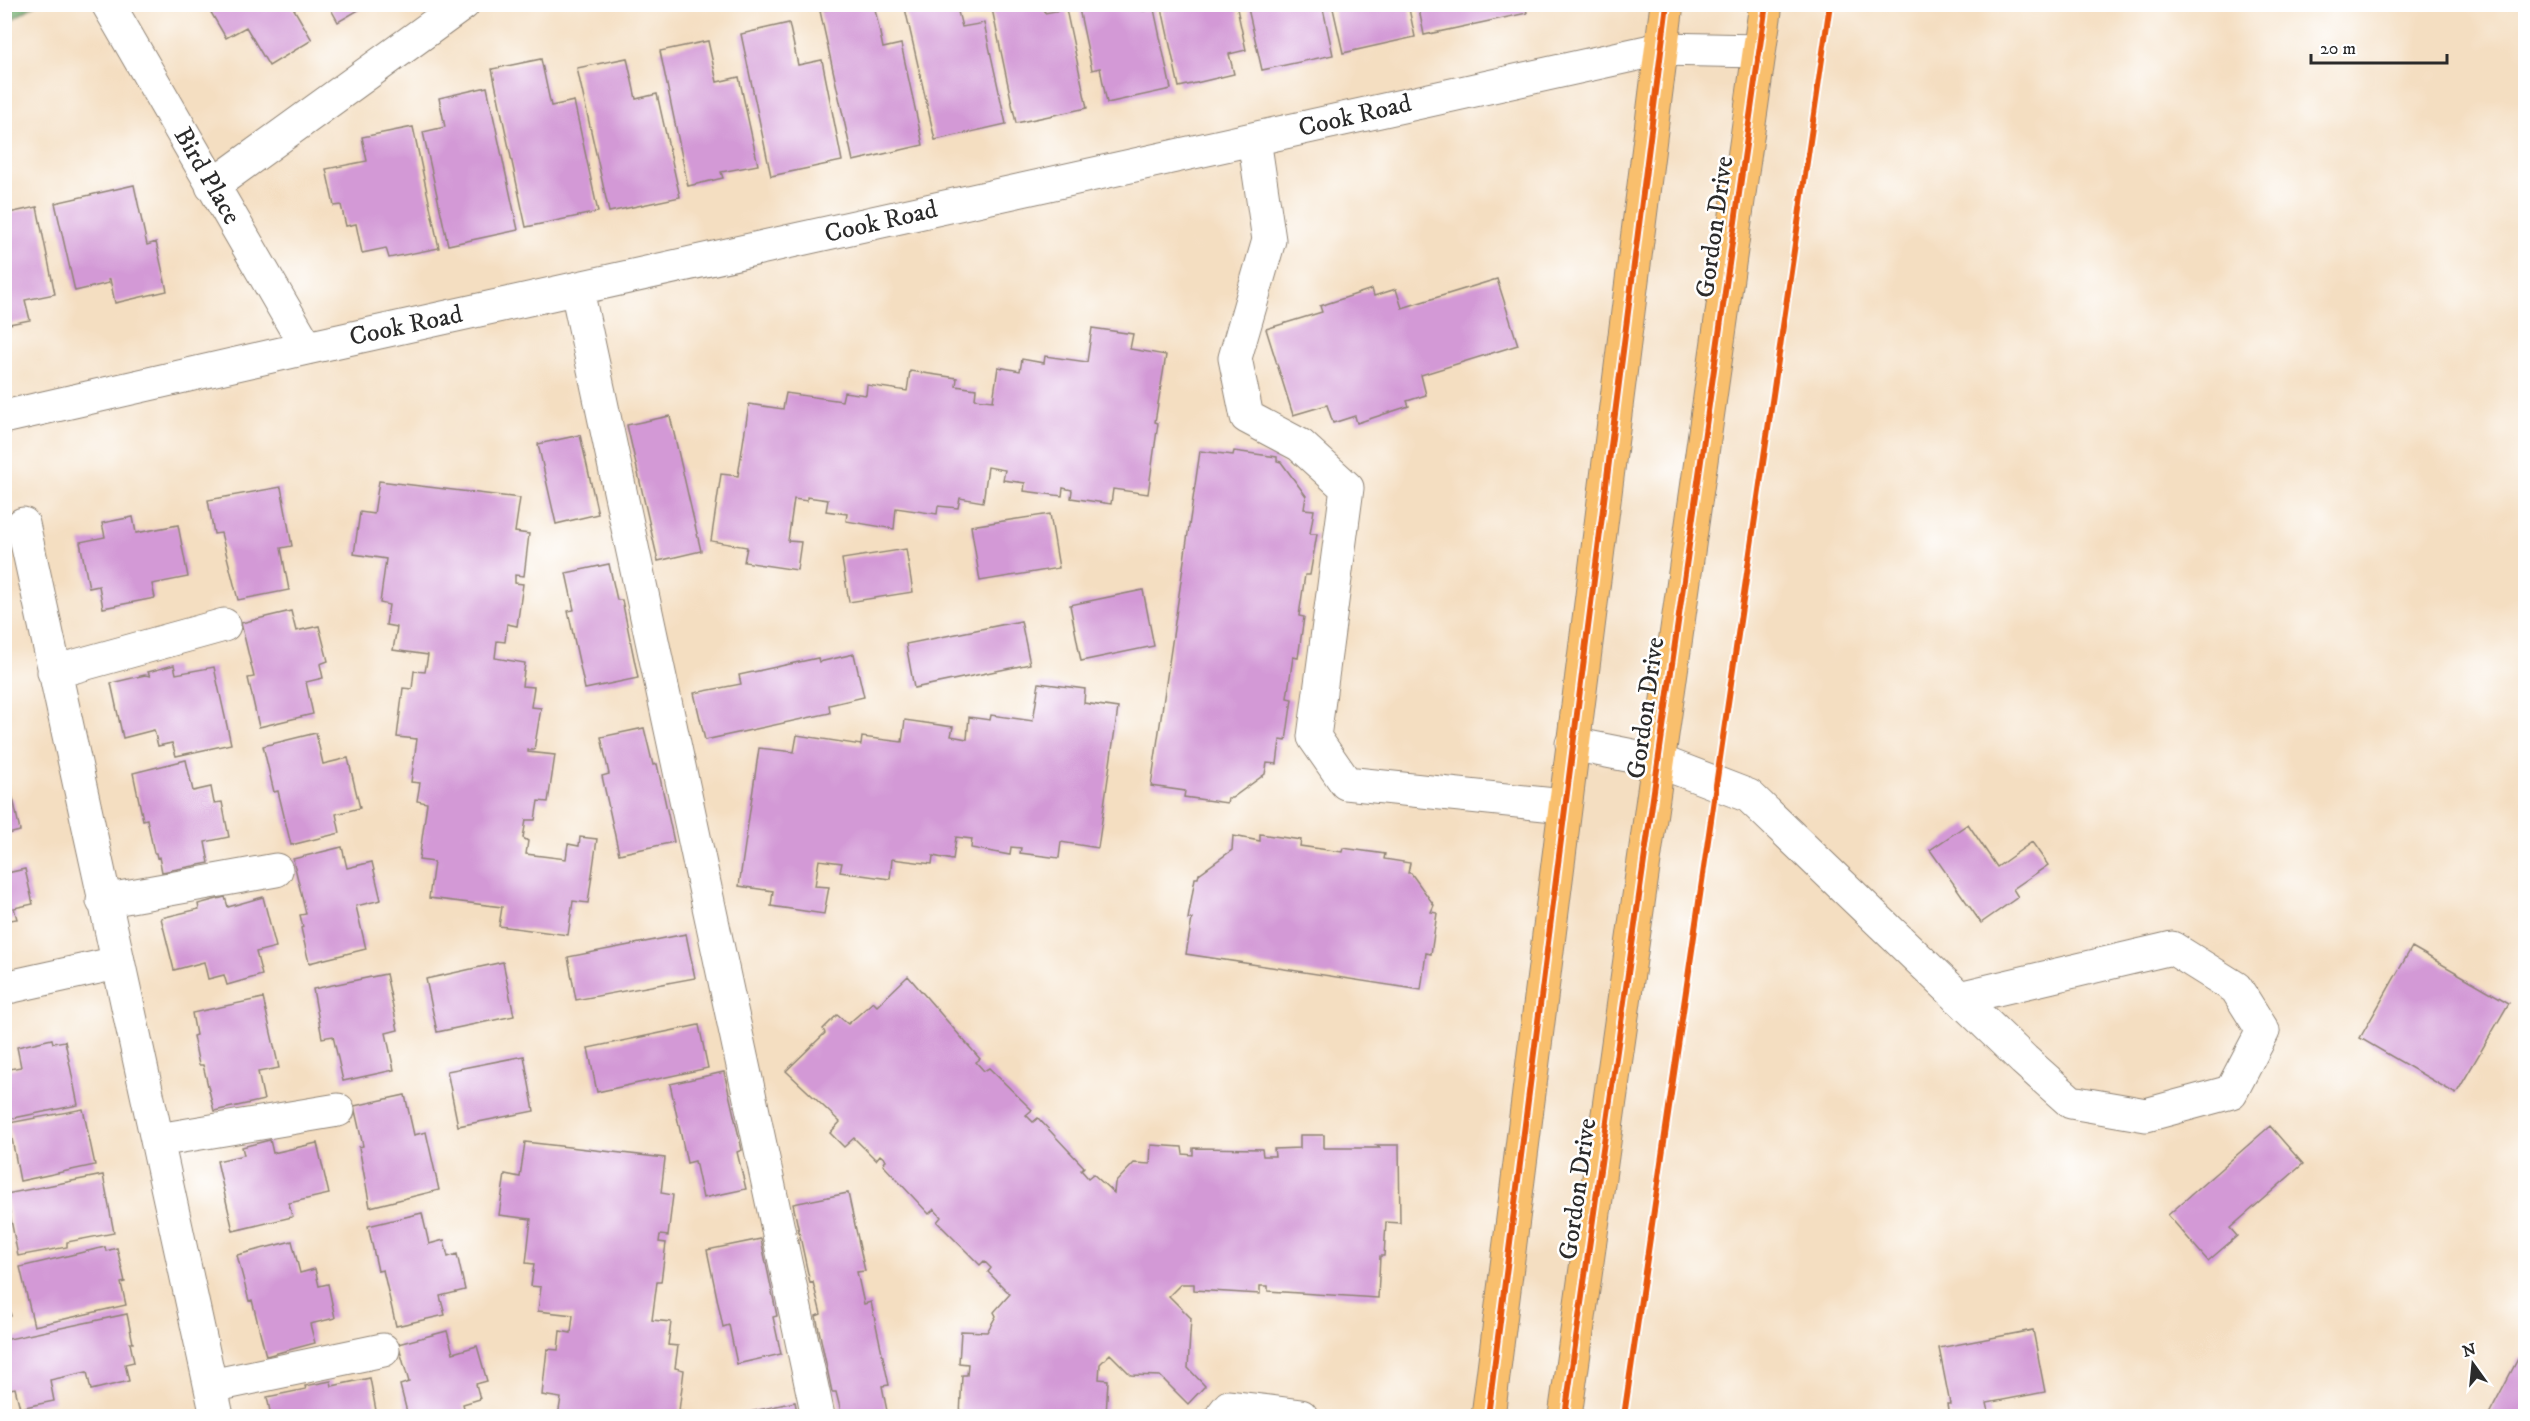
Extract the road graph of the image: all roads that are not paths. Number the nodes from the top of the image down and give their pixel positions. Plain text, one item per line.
1 (108, 4) edge
2 (463, 4) edge
3 (1667, 4) edge
4 (1766, 4) edge
5 (1660, 49) junction
6 (1760, 51) junction
7 (1254, 139) junction
8 (212, 186) junction
9 (577, 290) junction
10 (307, 348) junction
11 (4, 417) edge
12 (23, 524) dead end
13 (224, 625) dead end
14 (54, 672) junction
15 (1572, 744) junction
16 (1658, 761) junction
17 (1564, 806) junction
18 (276, 870) dead end
19 (103, 900) junction
20 (117, 963) junction
21 (4, 988) edge
22 (1959, 998) junction
23 (338, 1110) dead end
24 (158, 1140) junction
25 (383, 1350) dead end
26 (214, 1401) edge
27 (818, 1416) edge
28 (1222, 1416) edge
29 (1301, 1416) edge
30 (1488, 1416) edge
31 (1565, 1416) edge

1 - 8 street, Bird Place
2 - 8 street
3 - 5 main road
4 - 6 main road, Gordon Drive
5 - 6 street, Cook Road
5 - 7 street, Cook Road
5 - 15 main road
6 - 16 main road, Gordon Drive
7 - 9 street, Cook Road
7 - 17 street
8 - 10 street, Bird Place
9 - 10 street, Cook Road
9 - 27 street
10 - 11 street, Cook Road
12 - 14 street
13 - 14 street
14 - 19 street
15 - 16 street
15 - 17 main road
16 - 22 street
16 - 31 main road, Gordon Drive
17 - 30 main road
18 - 19 street
19 - 20 street
20 - 21 street
20 - 24 street
22 - 22 street
23 - 24 street
24 - 26 street
25 - 26 street
28 - 29 street

